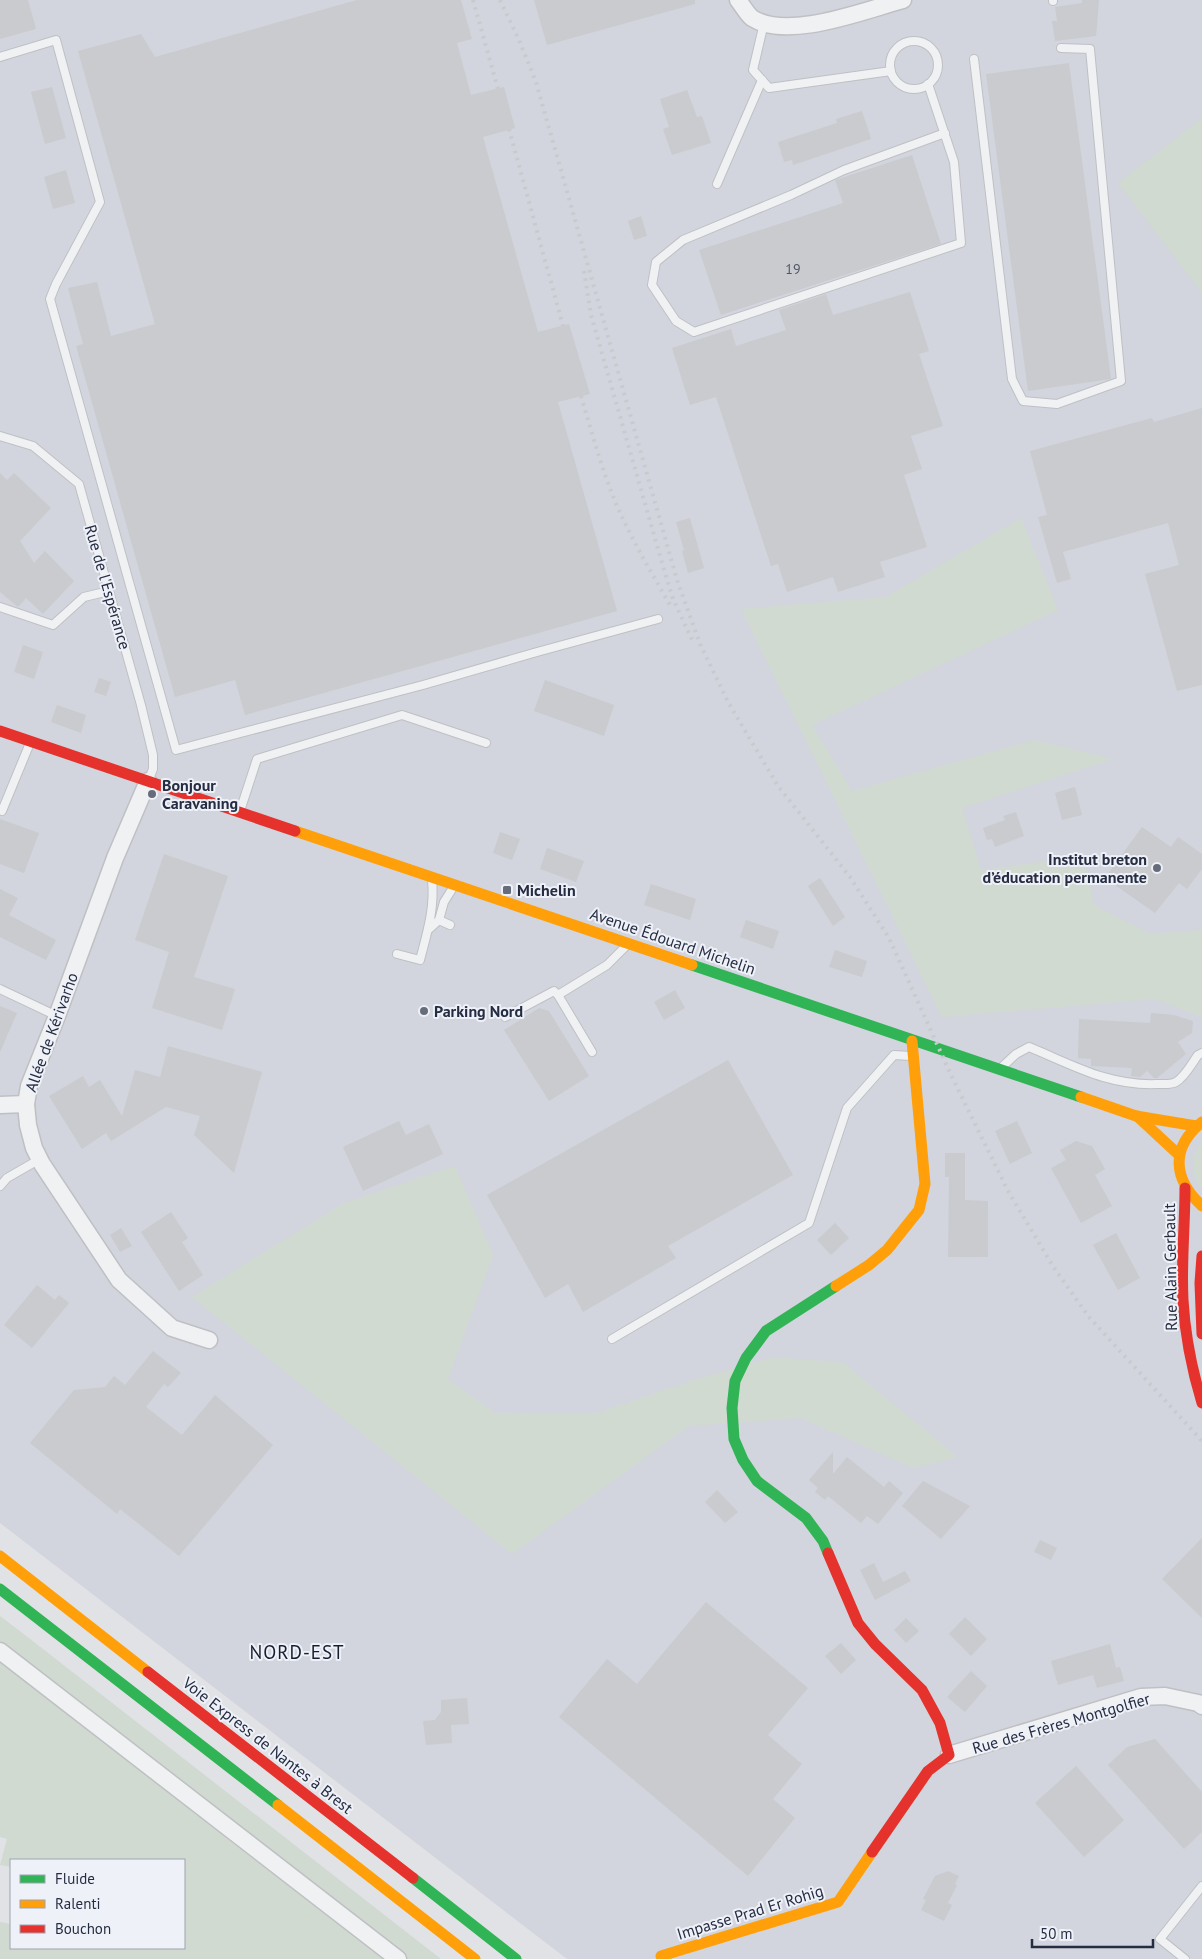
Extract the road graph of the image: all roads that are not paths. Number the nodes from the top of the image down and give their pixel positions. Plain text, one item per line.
1 (738, 0) edge
2 (903, 0) edge
3 (764, 23) junction
4 (1061, 48) dead end
5 (0, 57) edge
6 (974, 59) dead end
7 (890, 70) junction
8 (762, 80) junction
9 (928, 84) junction
10 (945, 133) junction
11 (717, 184) dead end
12 (0, 436) edge
13 (109, 590) junction
14 (0, 607) edge
15 (658, 619) dead end
16 (0, 731) edge
17 (30, 742) junction
18 (486, 743) dead end
19 (148, 781) junction
20 (0, 810) edge
21 (240, 812) junction
22 (432, 878) junction
23 (454, 885) junction
24 (438, 920) junction
25 (450, 925) dead end
26 (429, 929) junction
27 (629, 944) junction
28 (398, 954) dead end
29 (0, 989) edge
30 (558, 995) junction
31 (57, 1016) junction
32 (505, 1017) dead end
33 (912, 1041) junction
34 (592, 1052) dead end
35 (1202, 1053) edge
36 (913, 1056) junction
37 (999, 1070) junction
38 (0, 1104) edge
39 (26, 1104) junction
40 (1136, 1116) junction
41 (1199, 1124) edge
42 (1179, 1155) junction
43 (40, 1159) junction
44 (0, 1186) edge
45 (1185, 1188) junction
46 (1202, 1206) edge
47 (1202, 1256) edge
48 (1202, 1334) edge
49 (612, 1339) dead end
50 (209, 1340) dead end
51 (1202, 1403) edge
52 (0, 1556) edge
53 (0, 1589) edge
54 (0, 1651) edge
55 (1202, 1706) edge
56 (949, 1755) junction
57 (1202, 1886) edge
58 (661, 1956) dead end
59 (398, 1959) edge
60 (475, 1959) edge
61 (516, 1959) edge
62 (1184, 1959) edge

1 - 3 street
2 - 3 street
3 - 8 lane
4 - 6 lane
5 - 15 lane
7 - 8 lane
7 - 9 lane
7 - 9 lane
8 - 11 lane
9 - 10 lane
10 - 10 lane
12 - 13 lane, Rue de l'Espérance
13 - 14 lane
13 - 19 lane, Rue de l'Espérance
16 - 17 main road, Avenue Édouard Michelin
17 - 19 main road, Avenue Édouard Michelin
17 - 20 lane
18 - 21 lane
19 - 21 main road, Avenue Édouard Michelin
19 - 31 street, Allée de Kérivarho
21 - 22 main road, Avenue Édouard Michelin
22 - 23 main road, Avenue Édouard Michelin
22 - 26 lane
23 - 24 lane
23 - 27 main road, Avenue Édouard Michelin
24 - 25 lane
24 - 26 lane
26 - 28 lane
27 - 30 lane
27 - 33 main road, Avenue Édouard Michelin
29 - 31 lane
30 - 32 lane
30 - 34 lane
31 - 39 street, Allée de Kérivarho
33 - 36 main road
33 - 37 main road, Avenue Édouard Michelin
35 - 37 lane
36 - 49 lane
36 - 56 main road
37 - 40 main road, Avenue Édouard Michelin
38 - 39 street
39 - 43 street, Allée de Kérivarho
40 - 41 main road, Avenue Édouard Michelin
40 - 42 main road, Avenue Édouard Michelin
41 - 42 main road
42 - 45 main road
43 - 44 lane
43 - 50 street, Allée de Kérivarho
45 - 46 main road
45 - 51 main road, Rue Alain Gerbault
47 - 48 main road, Rue Alain Gerbault
52 - 61 main road, Voie Express de Nantes à Brest
53 - 60 main road
54 - 59 street
55 - 56 street, Rue des Frères Montgolfier
56 - 58 main road, Impasse Prad Er Rohig
57 - 62 lane

